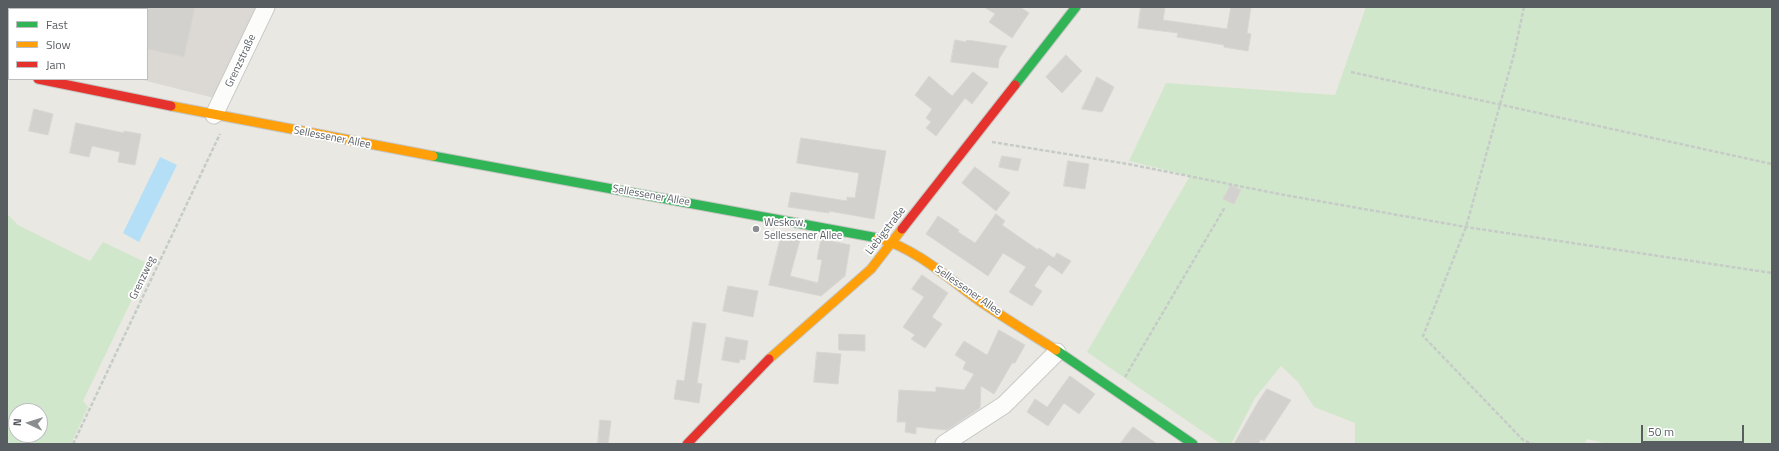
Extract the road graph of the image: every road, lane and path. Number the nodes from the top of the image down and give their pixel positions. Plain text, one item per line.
1 (266, 7) edge
2 (1076, 7) edge
3 (1524, 7) edge
4 (1351, 72) dead end
5 (43, 80) edge
6 (1500, 104) junction
7 (221, 117) junction
8 (972, 138) junction
9 (1772, 164) edge
10 (1225, 208) dead end
11 (1466, 227) junction
12 (892, 242) junction
13 (1772, 273) edge
14 (1057, 352) junction
15 (1116, 391) junction
16 (73, 444) edge
17 (687, 444) edge
18 (944, 444) edge
19 (1193, 444) edge
20 (1533, 444) edge

1 - 7 street, Grenzstraße
2 - 8 main road, Liebigstraße
3 - 6 path
4 - 6 path
5 - 7 main road, Sellessener Allee
6 - 9 path
6 - 11 path
7 - 12 main road, Sellessener Allee
7 - 16 path, Grenzweg
8 - 11 path
8 - 12 main road, Liebigstraße
10 - 15 path
11 - 13 path
11 - 20 path
12 - 14 main road, Sellessener Allee
12 - 17 main road, Liebigstraße
14 - 15 main road, Sellessener Allee
14 - 18 street
15 - 19 main road, Sellessener Allee

